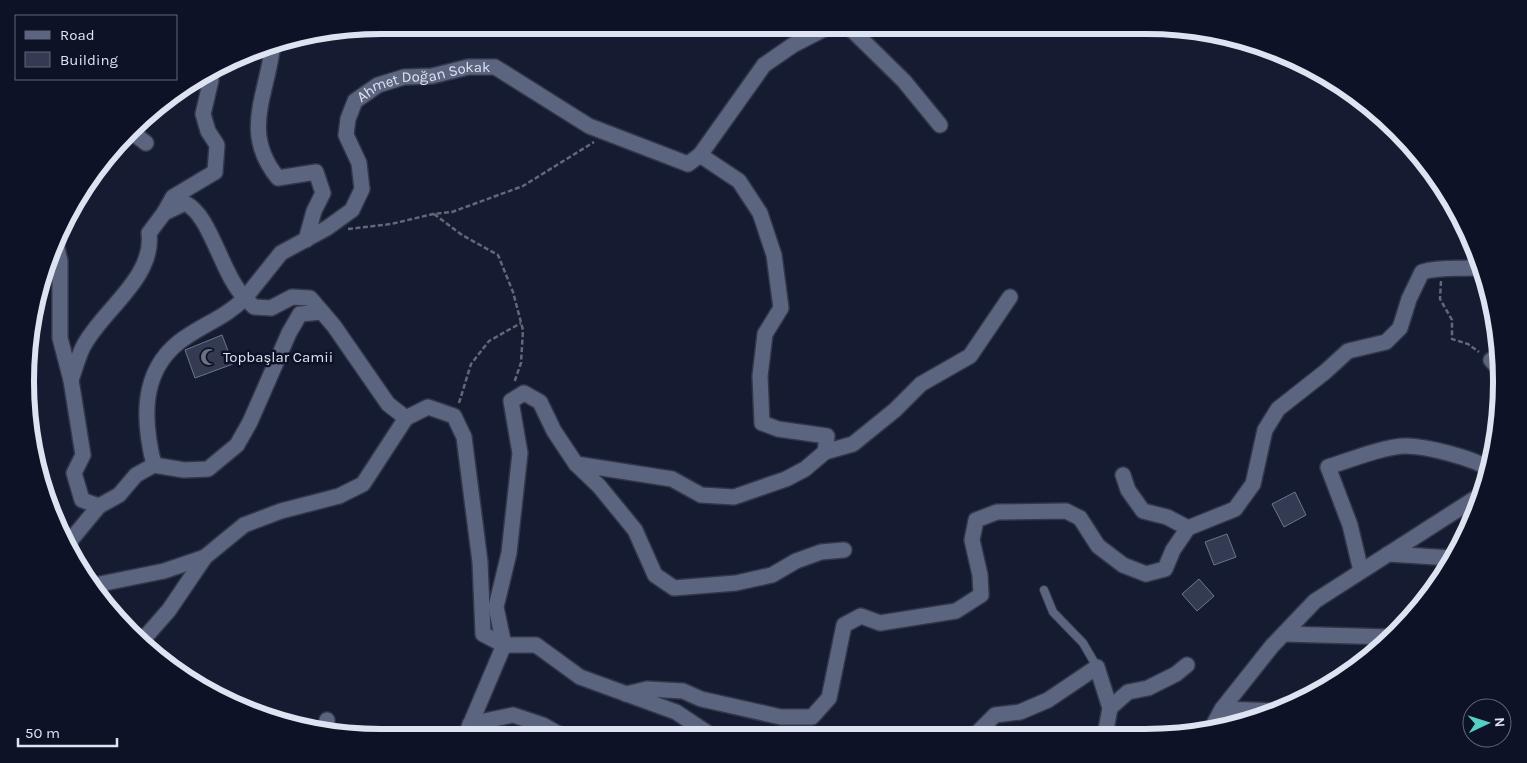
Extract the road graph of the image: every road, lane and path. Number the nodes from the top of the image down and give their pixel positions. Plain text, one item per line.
1 (814, 34) edge
2 (855, 34) edge
3 (271, 52) edge
4 (210, 79) edge
5 (940, 125) dead end
6 (604, 132) junction
7 (136, 136) edge
8 (146, 143) dead end
9 (700, 155) junction
10 (164, 213) junction
11 (432, 214) junction
12 (327, 228) junction
13 (306, 240) junction
14 (58, 253) edge
15 (1474, 268) edge
16 (1459, 269) junction
17 (1010, 297) dead end
18 (245, 298) junction
19 (322, 312) junction
20 (521, 323) junction
21 (1493, 360) edge
22 (71, 380) junction
23 (511, 401) junction
24 (454, 416) junction
25 (406, 418) junction
26 (824, 452) junction
27 (154, 464) junction
28 (576, 464) junction
29 (1483, 464) edge
30 (1123, 475) dead end
31 (1472, 500) edge
32 (99, 506) junction
33 (1188, 528) junction
34 (72, 539) edge
35 (844, 550) dead end
36 (1388, 554) junction
37 (205, 557) junction
38 (1445, 558) edge
39 (1361, 572) junction
40 (99, 584) edge
41 (1044, 590) dead end
42 (1284, 634) junction
43 (146, 637) edge
44 (1381, 637) edge
45 (504, 645) junction
46 (1098, 666) junction
47 (1187, 666) dead end
48 (626, 694) junction
49 (1110, 708) junction
50 (1222, 709) junction
51 (1259, 710) edge
52 (1215, 723) edge
53 (467, 729) edge
54 (470, 729) edge
55 (550, 729) edge
56 (702, 729) edge
57 (981, 729) edge
58 (1106, 729) edge

1 - 9 street
2 - 5 street
3 - 13 street
4 - 10 street
6 - 9 street, Ahmet Doğan Sokak
6 - 11 path
6 - 12 street, Ahmet Doğan Sokak
7 - 8 street
9 - 26 street
10 - 18 street
10 - 22 street
11 - 12 path
11 - 20 path
12 - 13 street, Ahmet Doğan Sokak
13 - 18 street, Ahmet Doğan Sokak
14 - 22 street
15 - 16 street
16 - 21 path
16 - 33 street
17 - 26 street
18 - 19 street
18 - 27 street, Ahmet Doğan Sokak
19 - 25 street
19 - 27 street
20 - 23 path
20 - 24 path
22 - 32 street
23 - 28 street
23 - 45 street
24 - 25 street
24 - 45 street
25 - 37 street
26 - 28 street
27 - 32 street
28 - 35 street
29 - 39 street
30 - 33 street
31 - 36 street
32 - 34 street
33 - 48 street
36 - 38 street
36 - 39 street
37 - 40 street
37 - 43 street
39 - 42 street
41 - 46 lane
42 - 44 street
42 - 50 street
45 - 48 street
45 - 53 street
46 - 49 street
46 - 57 street
47 - 49 street
48 - 56 street
49 - 58 street
50 - 51 street
50 - 52 street
54 - 55 street

